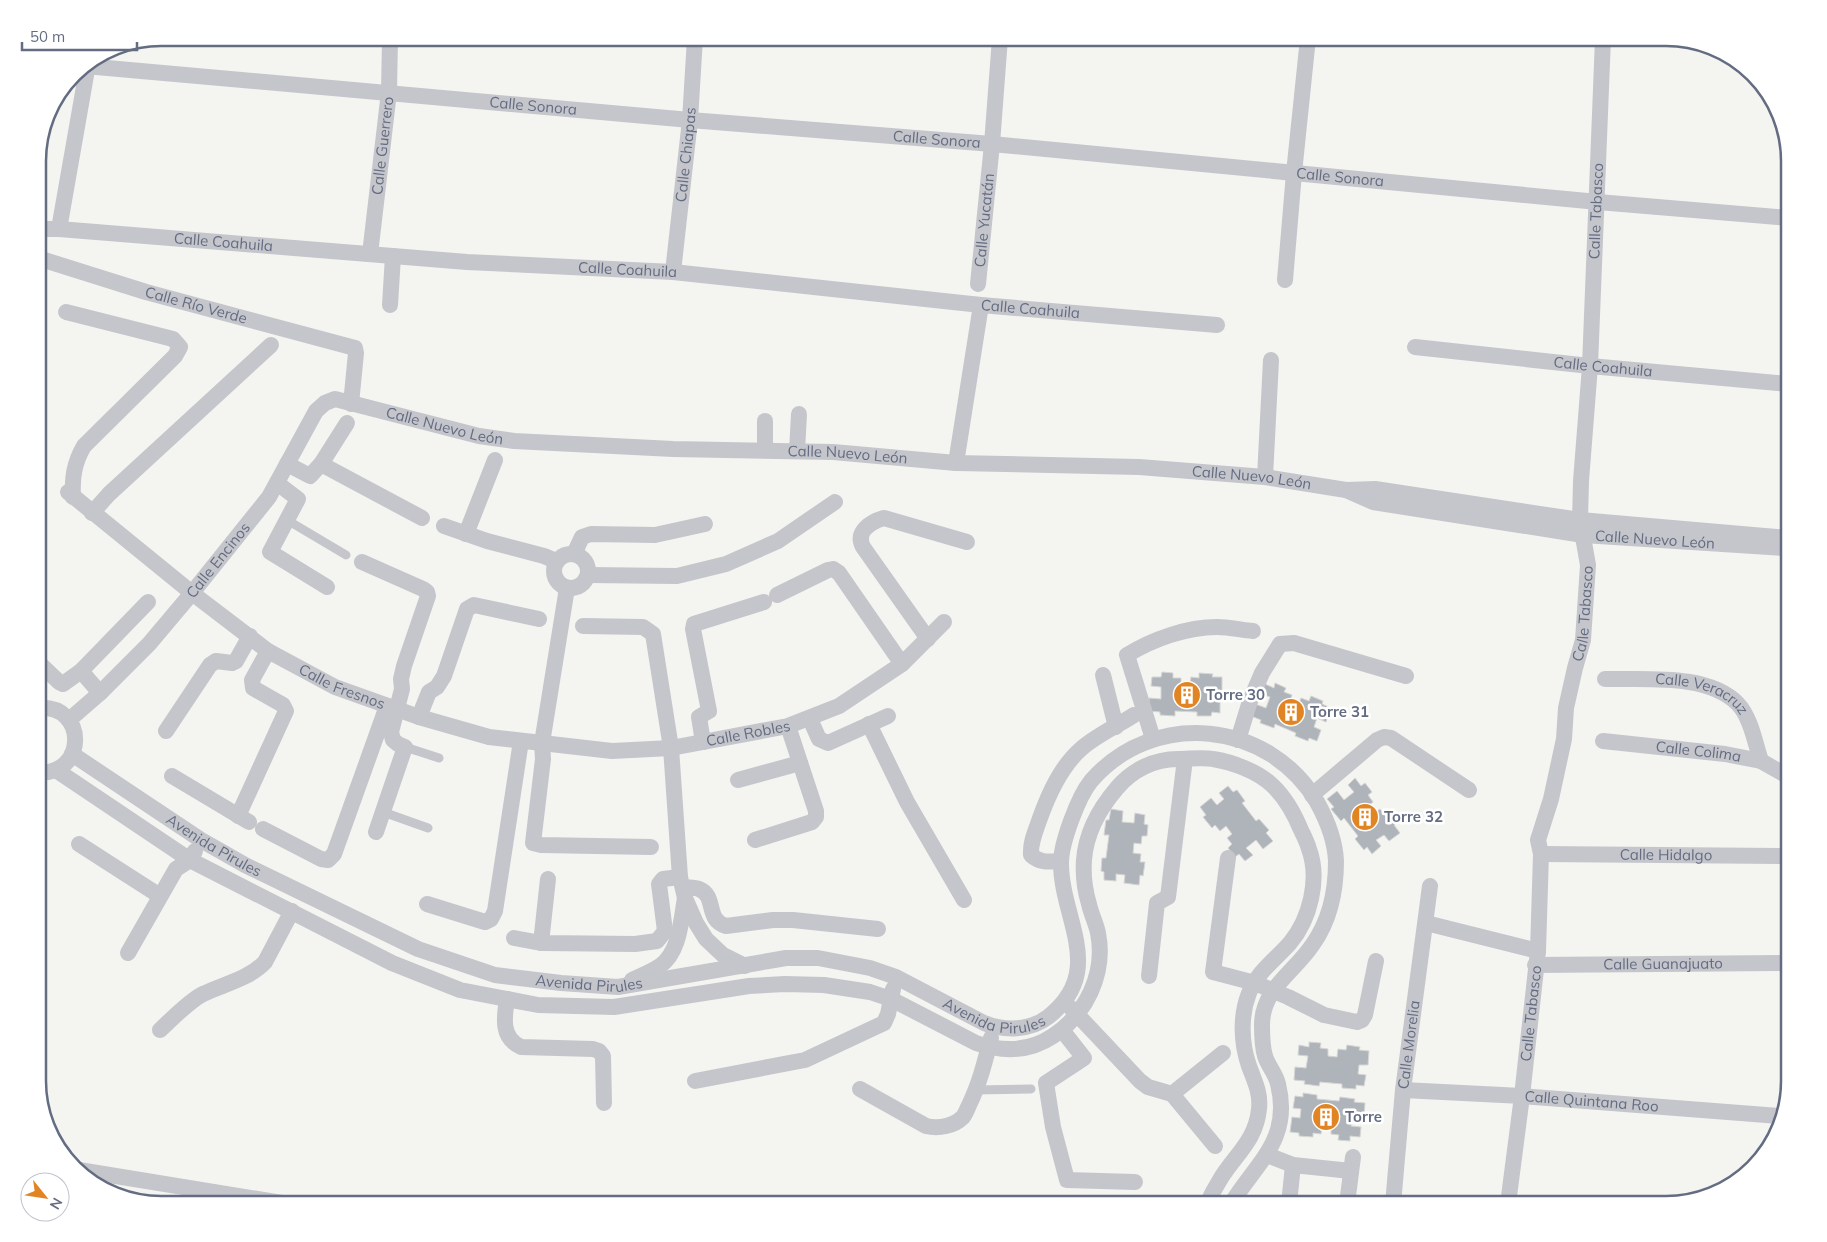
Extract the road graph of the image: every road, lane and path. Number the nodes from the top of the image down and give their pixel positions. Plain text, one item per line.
1 (390, 46) edge
2 (695, 46) edge
3 (999, 46) edge
4 (1307, 46) edge
5 (1603, 46) edge
6 (96, 67) edge
7 (86, 75) edge
8 (390, 92) junction
9 (690, 120) junction
10 (992, 144) junction
11 (1294, 173) junction
12 (1598, 202) junction
13 (1781, 217) edge
14 (60, 229) junction
15 (46, 230) edge
16 (370, 254) junction
17 (393, 256) junction
18 (46, 261) edge
19 (673, 272) junction
20 (1285, 280) dead end
21 (978, 284) dead end
22 (390, 304) dead end
23 (981, 305) junction
24 (66, 312) dead end
25 (1217, 325) dead end
26 (271, 345) dead end
27 (1415, 347) dead end
28 (1271, 360) dead end
29 (1590, 366) junction
30 (1781, 383) edge
31 (351, 404) junction
32 (799, 414) dead end
33 (765, 421) dead end
34 (347, 423) dead end
35 (765, 450) junction
36 (797, 451) junction
37 (495, 460) dead end
38 (956, 463) junction
39 (287, 464) junction
40 (321, 464) junction
41 (1265, 477) junction
42 (277, 483) junction
43 (835, 502) dead end
44 (92, 512) junction
45 (422, 518) dead end
46 (287, 520) junction
47 (705, 524) dead end
48 (444, 526) dead end
49 (1581, 528) junction
50 (466, 534) junction
51 (1781, 538) edge
52 (967, 542) dead end
53 (1781, 548) edge
54 (574, 554) junction
55 (346, 555) dead end
56 (556, 561) junction
57 (362, 562) dead end
58 (588, 575) junction
59 (327, 587) dead end
60 (567, 588) junction
61 (192, 593) junction
62 (148, 602) dead end
63 (539, 620) dead end
64 (944, 622) dead end
65 (583, 626) dead end
66 (1253, 631) dead end
67 (250, 636) junction
68 (928, 639) junction
69 (268, 650) junction
70 (902, 664) junction
71 (46, 671) edge
72 (81, 671) junction
73 (1103, 675) dead end
74 (1406, 676) dead end
75 (1605, 679) dead end
76 (100, 693) junction
77 (392, 708) junction
78 (46, 709) edge
79 (1134, 715) dead end
80 (888, 716) dead end
81 (418, 717) junction
82 (810, 719) junction
83 (69, 720) junction
84 (870, 724) junction
85 (788, 726) junction
86 (1116, 726) junction
87 (166, 731) dead end
88 (1217, 734) junction
89 (1153, 739) junction
90 (521, 740) junction
91 (1238, 740) junction
92 (1603, 741) dead end
93 (703, 742) junction
94 (542, 743) junction
95 (405, 747) junction
96 (670, 748) junction
97 (72, 754) junction
98 (439, 758) dead end
99 (1185, 759) junction
100 (1212, 759) junction
101 (1761, 761) junction
102 (800, 762) junction
103 (56, 770) junction
104 (46, 772) edge
105 (1781, 772) edge
106 (172, 776) dead end
107 (738, 780) dead end
108 (1469, 790) dead end
109 (1312, 795) junction
110 (383, 812) junction
111 (250, 822) junction
112 (428, 828) dead end
113 (376, 832) dead end
114 (201, 840) junction
115 (755, 840) dead end
116 (80, 844) dead end
117 (651, 847) dead end
118 (1542, 854) junction
119 (1781, 856) edge
120 (1228, 858) dead end
121 (190, 860) junction
122 (1060, 861) junction
123 (548, 879) dead end
124 (1430, 886) dead end
125 (683, 887) junction
126 (160, 896) junction
127 (964, 900) dead end
128 (427, 904) dead end
129 (292, 911) junction
130 (1426, 923) junction
131 (878, 929) dead end
132 (514, 938) dead end
133 (541, 943) junction
134 (128, 953) dead end
135 (1537, 958) junction
136 (1376, 961) dead end
137 (1781, 962) edge
138 (745, 966) junction
139 (1149, 976) dead end
140 (896, 977) junction
141 (1254, 983) junction
142 (618, 987) junction
143 (1273, 990) junction
144 (507, 999) junction
145 (891, 999) junction
146 (1065, 1001) junction
147 (1077, 1016) junction
148 (994, 1026) junction
149 (160, 1030) dead end
150 (1062, 1030) junction
151 (989, 1047) junction
152 (1223, 1053) dead end
153 (695, 1081) dead end
154 (860, 1089) dead end
155 (1031, 1089) dead end
156 (976, 1090) junction
157 (1404, 1090) junction
158 (1172, 1094) junction
159 (1522, 1096) junction
160 (604, 1103) dead end
161 (1776, 1116) edge
162 (1215, 1146) dead end
163 (1267, 1155) junction
164 (1292, 1166) junction
165 (92, 1173) edge
166 (1222, 1177) junction
167 (1135, 1182) dead end
168 (1240, 1189) junction
169 (208, 1196) edge
170 (1211, 1196) edge
171 (1236, 1196) edge
172 (1290, 1196) edge
173 (1348, 1196) edge
174 (1394, 1196) edge
175 (1509, 1196) edge

1 - 8 street, Calle Guerrero
2 - 9 street, Calle Chiapas
3 - 10 street, Calle Yucatán
4 - 11 street
5 - 12 street, Calle Tabasco
6 - 8 street, Calle Sonora
7 - 14 street
8 - 9 street, Calle Sonora
8 - 16 street, Calle Guerrero
9 - 10 street, Calle Sonora
9 - 19 street, Calle Chiapas
10 - 11 street, Calle Sonora
10 - 21 street, Calle Yucatán
11 - 12 street, Calle Sonora
11 - 20 street
12 - 13 street, Calle Sonora
12 - 29 street, Calle Tabasco
14 - 15 street, Calle Coahuila
14 - 16 street, Calle Coahuila
16 - 17 street, Calle Coahuila
17 - 19 street, Calle Coahuila
17 - 22 street
18 - 31 street, Calle Río Verde
19 - 23 street, Calle Coahuila
23 - 25 street, Calle Coahuila
23 - 38 street
24 - 44 street, Calle Fresnos
26 - 44 street
27 - 29 street, Calle Coahuila
28 - 41 street
29 - 30 street, Calle Coahuila
29 - 49 street, Calle Tabasco
31 - 35 street, Calle Nuevo León
31 - 39 street, Calle Encinos
32 - 36 street
33 - 35 street
34 - 40 street
35 - 36 street, Calle Nuevo León
36 - 38 street, Calle Nuevo León
37 - 50 street
38 - 41 street, Calle Nuevo León
39 - 40 street
39 - 42 street, Calle Encinos
40 - 45 street
41 - 49 street, Calle Nuevo León
42 - 46 street
42 - 61 street, Calle Encinos
43 - 58 street
44 - 61 street, Calle Fresnos
46 - 55 lane
46 - 59 street
47 - 54 street
48 - 50 street
49 - 51 street, Calle Nuevo León
49 - 53 street, Calle Nuevo León
49 - 118 street, Calle Tabasco
50 - 56 street
52 - 68 street
54 - 56 street
54 - 58 street
56 - 60 street
57 - 77 street
58 - 60 street
60 - 94 street
61 - 67 street, Calle Fresnos
61 - 76 street, Calle Encinos
62 - 72 street
63 - 81 street
64 - 68 street, Calle Robles
65 - 96 street
66 - 89 street
67 - 69 street, Calle Fresnos
67 - 87 street
68 - 70 street, Calle Robles
69 - 77 street, Calle Fresnos
69 - 111 street
70 - 82 street, Calle Robles
70 - 93 street
71 - 72 street
72 - 76 street
73 - 86 street
74 - 91 street
75 - 101 street, Calle Veracruz
76 - 83 street, Calle Encinos
77 - 81 street, Calle Fresnos
77 - 95 street
77 - 111 street
78 - 83 street
79 - 86 street
80 - 84 street
81 - 90 street, Calle Fresnos
82 - 84 street
82 - 85 street, Calle Robles
83 - 97 street
84 - 127 street
85 - 93 street, Calle Robles
85 - 102 street
86 - 122 street
88 - 89 street, Avenida Pirules
88 - 91 street, Avenida Pirules
88 - 100 street
89 - 122 street, Avenida Pirules
90 - 94 street, Calle Fresnos
90 - 128 street
91 - 109 street, Avenida Pirules
92 - 101 street, Calle Colima
93 - 96 street, Calle Robles
94 - 96 street, Calle Fresnos
94 - 117 street
95 - 98 lane
95 - 110 street
96 - 125 street
97 - 103 street
97 - 114 street, Avenida Pirules
99 - 100 street, Avenida Pirules
99 - 139 street
99 - 147 street, Avenida Pirules
100 - 141 street, Avenida Pirules
101 - 105 street, Calle Colima
102 - 107 street
102 - 115 street
103 - 104 street
103 - 121 street, Avenida Pirules
106 - 111 street
108 - 109 street
109 - 143 street, Avenida Pirules
110 - 112 lane
110 - 113 street
114 - 121 street
114 - 142 street, Avenida Pirules
116 - 126 street
118 - 119 street, Calle Hidalgo
118 - 135 street, Calle Tabasco
120 - 141 street
121 - 126 street
121 - 129 street, Avenida Pirules
122 - 146 street, Avenida Pirules
123 - 133 street
124 - 130 street, Calle Morelia
125 - 131 street
125 - 133 street
125 - 138 street
125 - 142 street
126 - 134 street
129 - 144 street, Avenida Pirules
129 - 149 street
130 - 135 street, Calle Guanajuato
130 - 157 street, Calle Morelia
132 - 133 street
135 - 137 street, Calle Guanajuato
135 - 159 street, Calle Tabasco
136 - 143 street
138 - 140 street, Avenida Pirules
138 - 142 street, Avenida Pirules
140 - 145 street
140 - 148 street, Avenida Pirules
141 - 143 street
141 - 166 street, Avenida Pirules
143 - 163 street, Avenida Pirules
144 - 145 street, Avenida Pirules
144 - 160 street
145 - 151 street, Avenida Pirules
145 - 153 street
146 - 147 street
146 - 148 street, Avenida Pirules
147 - 150 street, Avenida Pirules
147 - 158 street
148 - 151 street
150 - 151 street, Avenida Pirules
150 - 167 street
151 - 156 street
152 - 158 street
154 - 156 street
155 - 156 lane
157 - 159 street, Calle Quintana Roo
157 - 174 street, Calle Morelia
158 - 162 street
159 - 161 street, Calle Quintana Roo
159 - 175 street, Calle Tabasco
163 - 164 street
163 - 168 street, Avenida Pirules
164 - 172 street
164 - 173 street
165 - 169 street
166 - 168 street
166 - 170 street, Avenida Pirules
168 - 171 street, Avenida Pirules

